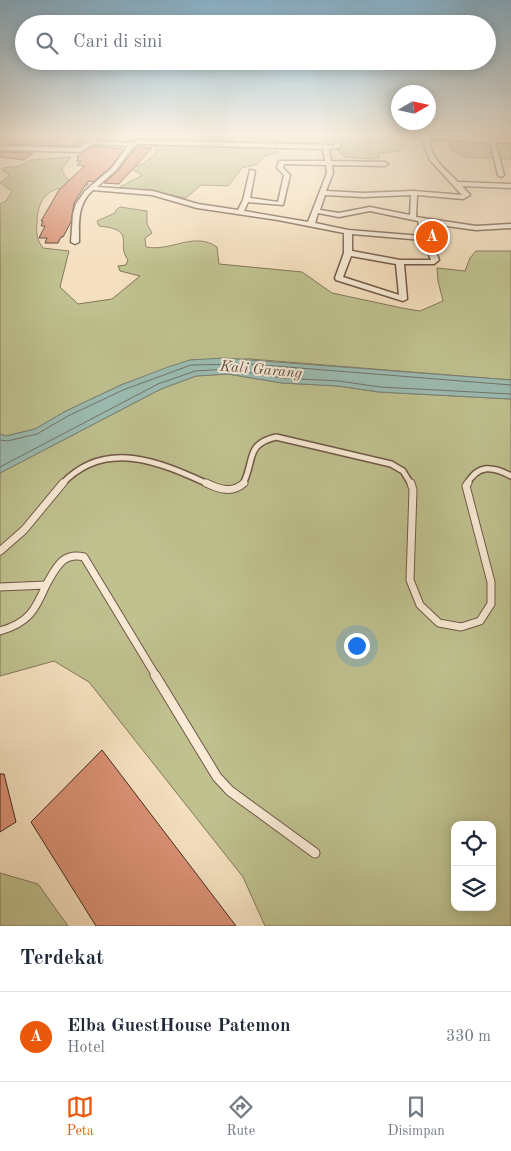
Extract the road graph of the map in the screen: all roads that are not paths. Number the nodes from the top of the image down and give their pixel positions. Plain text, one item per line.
1 (103, 178) edge
2 (251, 178) edge
3 (286, 178) edge
4 (328, 178) edge
5 (450, 178) edge
6 (455, 184) junction
7 (511, 186) edge
8 (92, 188) junction
9 (414, 192) junction
10 (323, 193) junction
11 (363, 195) junction
12 (246, 200) junction
13 (370, 209) junction
14 (316, 211) junction
15 (240, 212) junction
16 (417, 219) junction
17 (311, 224) junction
18 (511, 226) edge
19 (348, 232) junction
20 (426, 238) junction
21 (75, 242) dead end
22 (348, 252) junction
23 (400, 262) junction
24 (511, 476) edge
25 (0, 551) edge
26 (46, 585) junction
27 (0, 587) edge
28 (0, 631) edge
29 (316, 853) dead end

1 - 8 street
2 - 12 street
3 - 12 street
4 - 10 street
5 - 6 street
6 - 7 street
6 - 9 street
8 - 15 street
8 - 21 street
9 - 11 street
9 - 16 street
10 - 11 street
10 - 14 street
11 - 13 street
12 - 15 street
13 - 14 street
13 - 16 street
14 - 17 street
15 - 17 street
16 - 18 street
16 - 20 street
17 - 19 street
19 - 20 street
19 - 22 street
20 - 23 street
22 - 23 street
22 - 23 street
24 - 25 lane
26 - 27 lane
26 - 28 lane
26 - 29 lane

